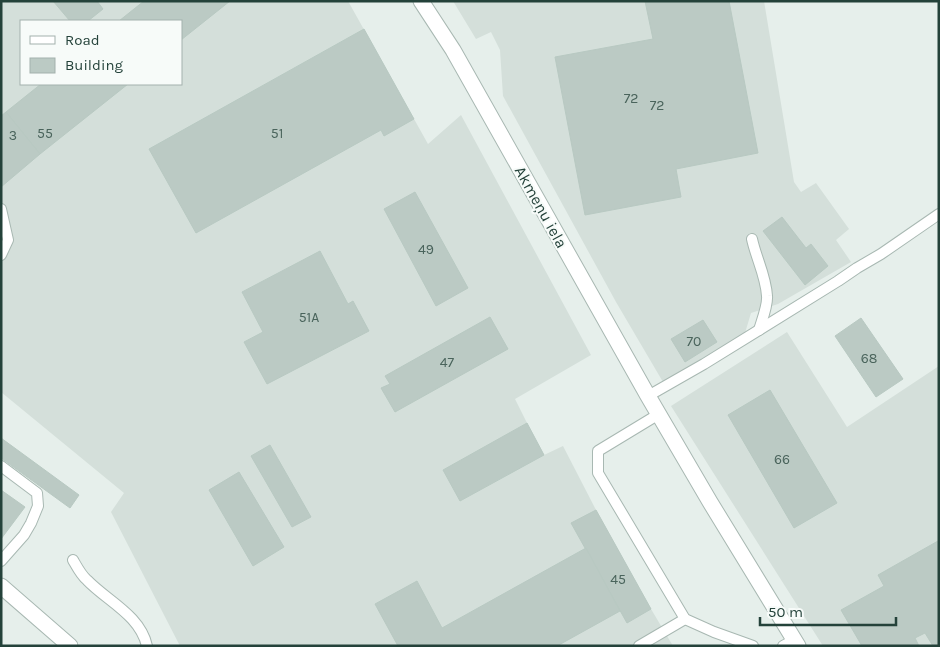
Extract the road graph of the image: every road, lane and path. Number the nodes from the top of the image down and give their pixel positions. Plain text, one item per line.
1 (422, 1) edge
2 (1, 209) edge
3 (939, 214) edge
4 (752, 239) dead end
5 (1, 255) edge
6 (759, 330) junction
7 (648, 396) junction
8 (659, 414) junction
9 (1, 466) edge
10 (73, 560) dead end
11 (1, 561) edge
12 (1, 586) edge
13 (685, 619) junction
14 (792, 644) edge
15 (70, 646) edge
16 (147, 646) edge
17 (639, 646) edge
18 (753, 646) edge

1 - 7 street, Akmeņu iela
2 - 5 lane
3 - 6 lane
4 - 6 lane
6 - 7 lane
7 - 8 street, Akmeņu iela
8 - 13 lane
8 - 14 street, Akmeņu iela
9 - 11 lane
10 - 16 lane
12 - 15 street
13 - 17 lane
13 - 18 lane

